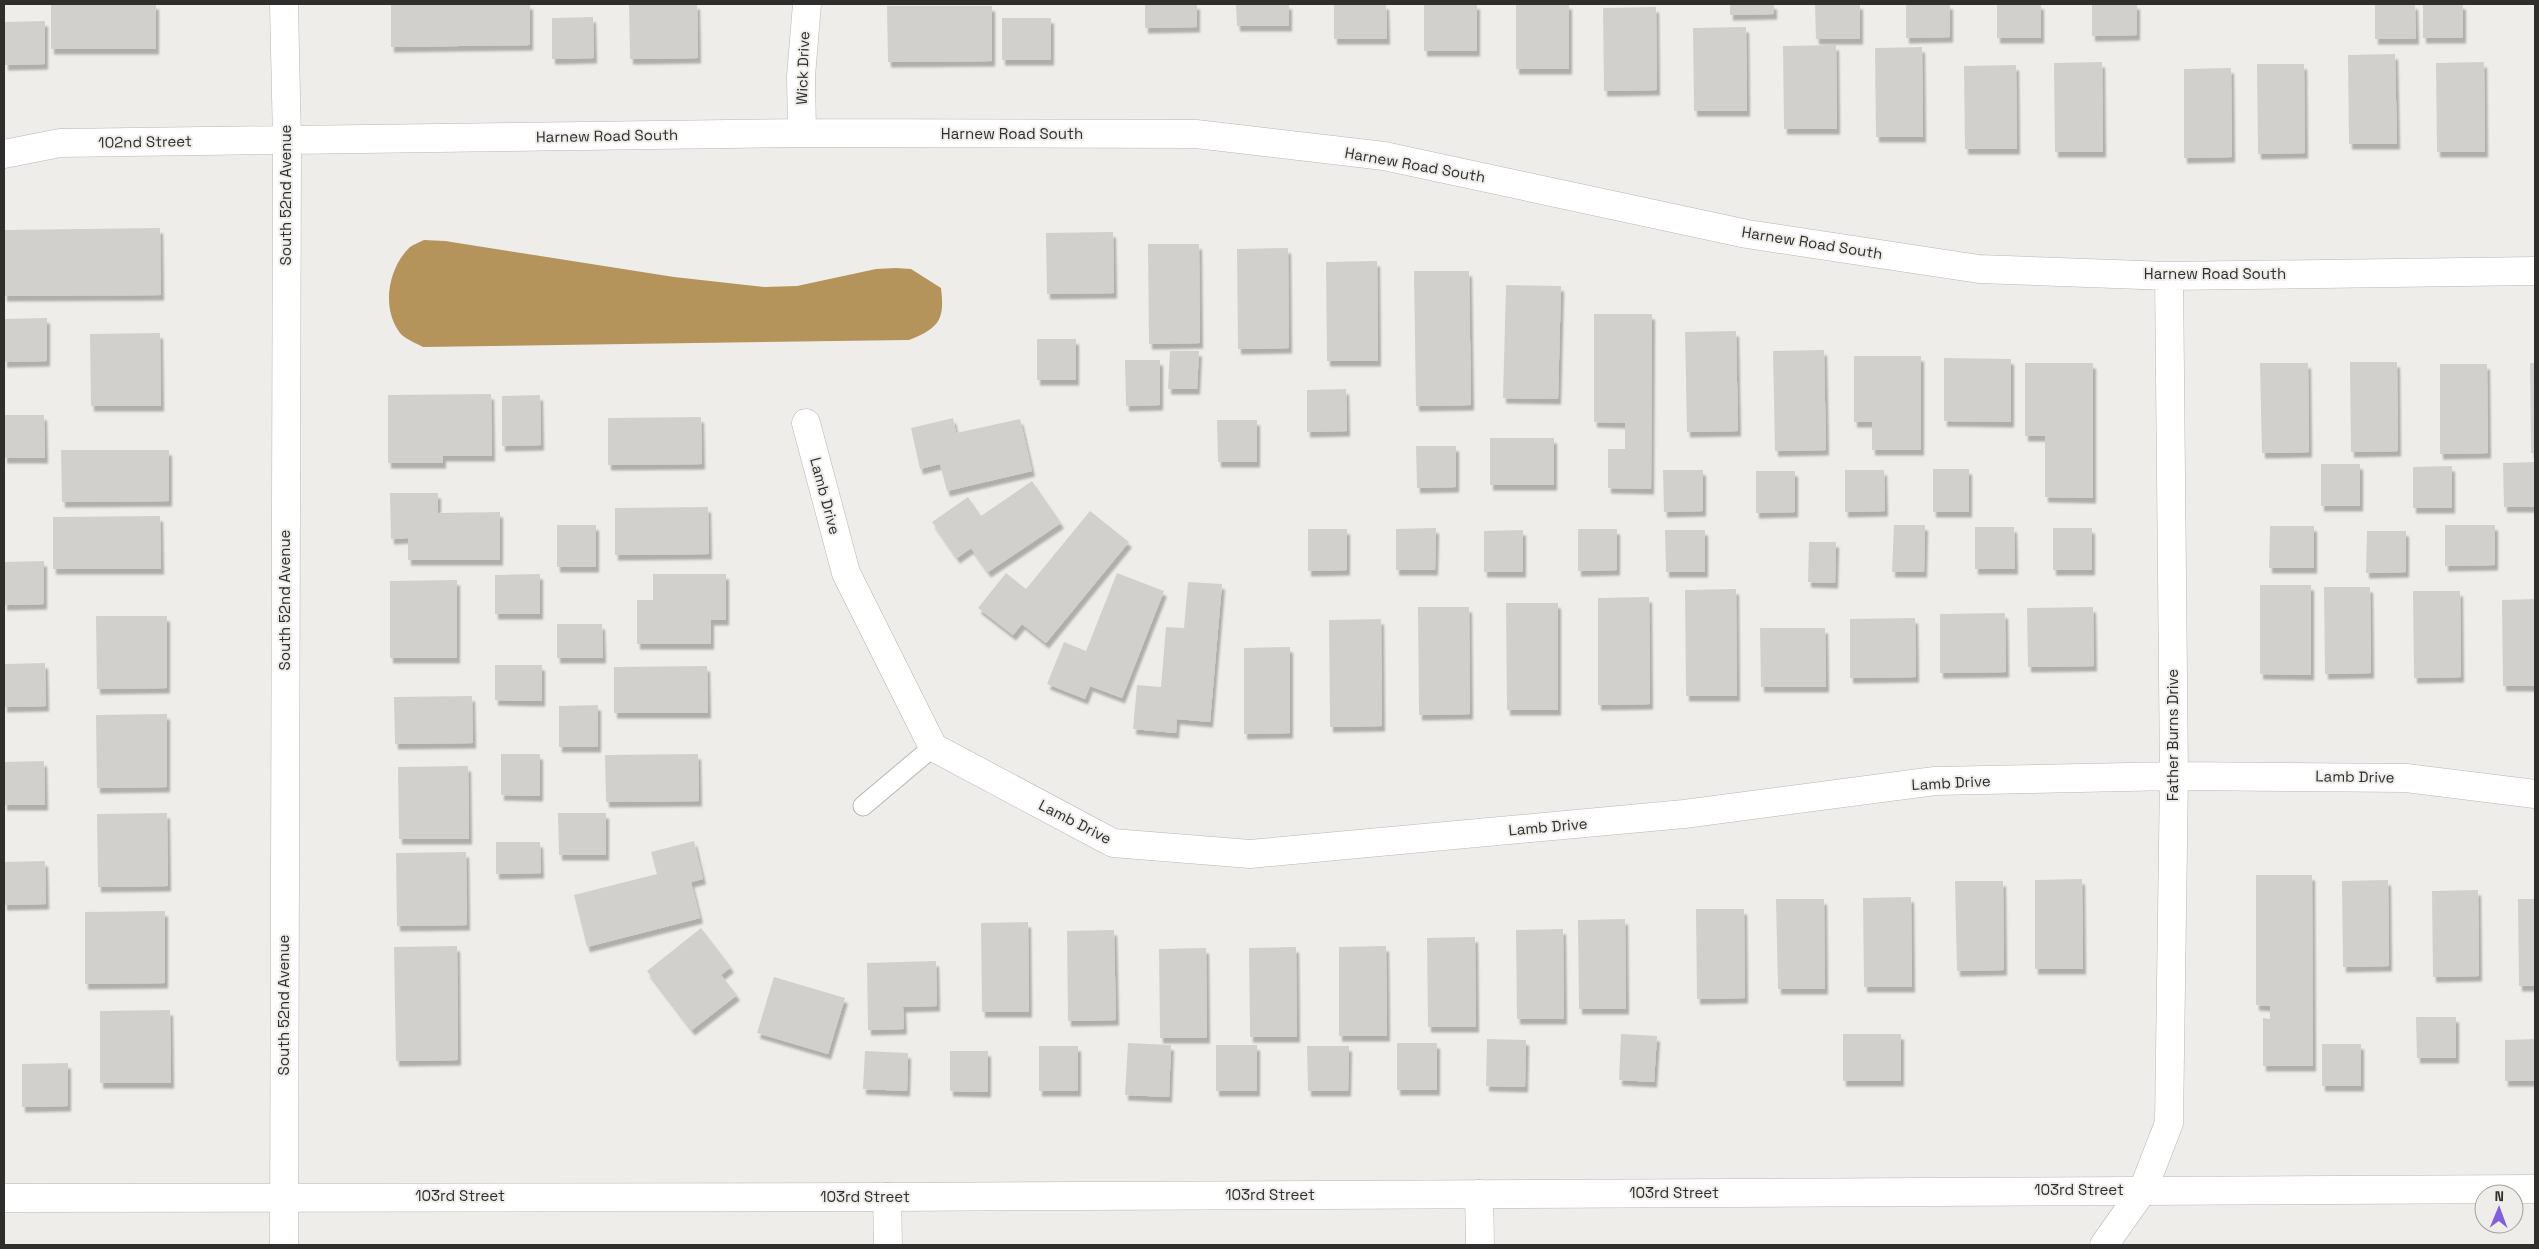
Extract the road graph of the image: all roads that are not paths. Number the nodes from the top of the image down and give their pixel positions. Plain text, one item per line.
1 (284, 4) edge
2 (808, 4) edge
3 (802, 133) junction
4 (287, 140) junction
5 (4, 154) edge
6 (2535, 271) edge
7 (2169, 276) junction
8 (806, 423) dead end
9 (933, 748) junction
10 (2174, 776) junction
11 (2535, 794) edge
12 (863, 806) dead end
13 (2535, 1189) edge
14 (2143, 1190) junction
15 (1479, 1194) junction
16 (284, 1196) junction
17 (887, 1197) junction
18 (4, 1198) edge
19 (284, 1245) edge
20 (888, 1245) edge
21 (1480, 1245) edge
22 (2104, 1245) edge

1 - 4 street, South 52nd Avenue
2 - 3 street, Wick Drive
3 - 4 street, Harnew Road South
3 - 7 street, Harnew Road South
4 - 5 street, 102nd Street
4 - 16 street, South 52nd Avenue
6 - 7 street, Harnew Road South
7 - 10 street, Father Burns Drive
8 - 9 street, Lamb Drive
9 - 10 street, Lamb Drive
9 - 12 lane
10 - 11 street, Lamb Drive
10 - 14 street, Father Burns Drive
13 - 14 street, 103rd Street
14 - 15 street, 103rd Street
14 - 22 street, Father Burns Drive
15 - 17 street, 103rd Street
15 - 21 street
16 - 17 street, 103rd Street
16 - 18 street, 103rd Street
16 - 19 street, South 52nd Avenue
17 - 20 street

